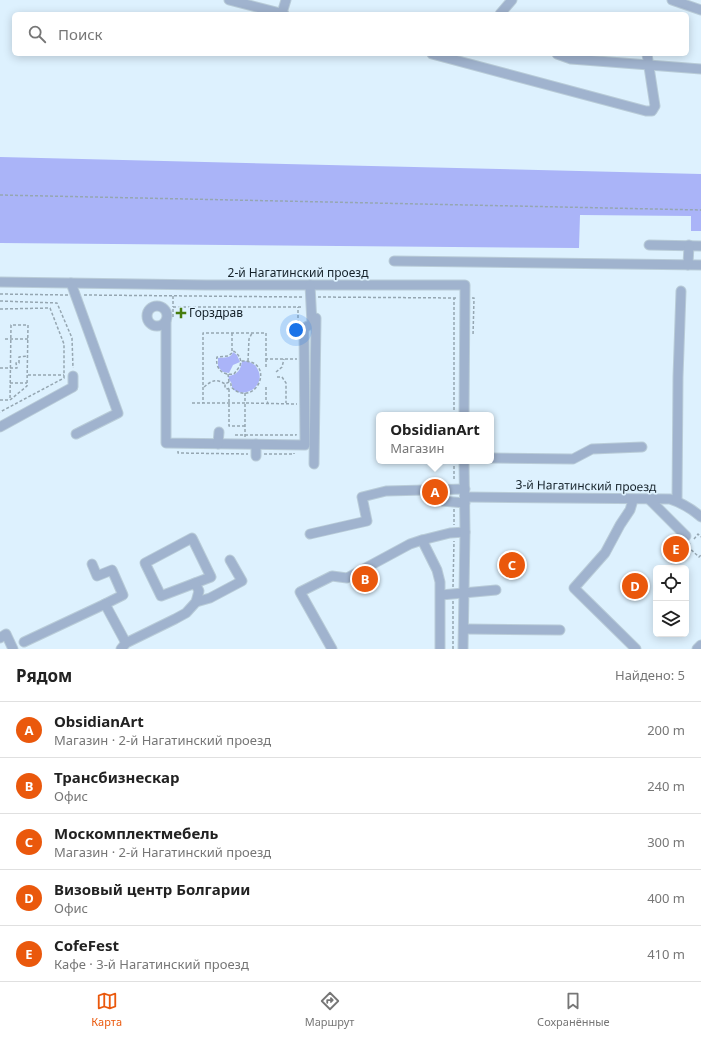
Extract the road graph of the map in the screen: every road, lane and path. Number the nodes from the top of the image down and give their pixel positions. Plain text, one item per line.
1 (229, 0) edge
2 (286, 0) edge
3 (512, 0) edge
4 (672, 0) edge
5 (701, 10) edge
6 (274, 12) edge
7 (283, 12) edge
8 (502, 12) edge
9 (563, 56) edge
10 (648, 56) edge
11 (456, 57) edge
12 (649, 65) junction
13 (701, 69) edge
14 (0, 195) edge
15 (701, 210) edge
16 (649, 245) dead end
17 (689, 246) junction
18 (701, 246) edge
19 (394, 260) dead end
20 (688, 265) junction
21 (701, 265) edge
22 (0, 282) edge
23 (71, 283) junction
24 (314, 285) junction
25 (680, 291) dead end
26 (0, 294) edge
27 (75, 295) junction
28 (173, 296) junction
29 (314, 297) junction
30 (454, 298) junction
31 (465, 298) junction
32 (0, 301) edge
33 (173, 307) junction
34 (311, 307) junction
35 (0, 309) edge
36 (166, 323) joint
37 (232, 333) junction
38 (252, 333) junction
39 (473, 337) dead end
40 (5, 339) dead end
41 (10, 339) junction
42 (28, 339) junction
43 (232, 350) junction
44 (28, 356) junction
45 (266, 359) junction
46 (284, 359) junction
47 (297, 359) dead end
48 (241, 361) junction
49 (248, 361) junction
50 (266, 367) dead end
51 (0, 368) edge
52 (10, 368) junction
53 (276, 372) dead end
54 (228, 374) junction
55 (27, 375) junction
56 (69, 375) junction
57 (277, 377) dead end
58 (229, 382) junction
59 (10, 383) junction
60 (27, 383) junction
61 (225, 384) junction
62 (231, 387) junction
63 (266, 387) dead end
64 (203, 388) junction
65 (229, 389) junction
66 (245, 393) junction
67 (0, 400) edge
68 (10, 400) junction
69 (192, 403) dead end
70 (204, 403) junction
71 (229, 403) junction
72 (245, 403) junction
73 (268, 403) junction
74 (286, 403) junction
75 (297, 403) dead end
76 (0, 412) edge
77 (454, 412) edge
78 (464, 412) edge
79 (245, 426) junction
80 (0, 427) edge
81 (296, 427) dead end
82 (219, 432) dead end
83 (76, 434) dead end
84 (232, 435) dead end
85 (218, 444) junction
86 (245, 444) junction
87 (256, 444) junction
88 (642, 448) dead end
89 (256, 456) dead end
90 (494, 458) edge
91 (314, 464) dead end
92 (454, 464) edge
93 (464, 464) edge
94 (454, 489) junction
95 (465, 496) junction
96 (649, 499) junction
97 (633, 500) junction
98 (442, 501) dead end
99 (677, 501) junction
100 (454, 502) junction
101 (701, 517) edge
102 (454, 532) junction
103 (465, 532) junction
104 (310, 534) dead end
105 (686, 536) dead end
106 (701, 537) edge
107 (422, 540) junction
108 (701, 555) edge
109 (230, 560) dead end
110 (92, 564) dead end
111 (195, 583) junction
112 (496, 590) dead end
113 (464, 593) junction
114 (441, 594) junction
115 (453, 594) junction
116 (196, 602) junction
117 (105, 604) junction
118 (464, 629) junction
119 (560, 630) dead end
120 (0, 638) edge
121 (24, 642) dead end
122 (701, 645) edge
123 (124, 646) edge
124 (13, 649) edge
125 (332, 649) edge
126 (440, 649) edge
127 (453, 649) edge
128 (464, 649) edge
129 (636, 649) edge
130 (697, 649) edge

1 - 6 street
2 - 7 street
3 - 8 street
4 - 5 street
9 - 12 street
10 - 12 street
11 - 12 street
12 - 13 street
14 - 15 path
16 - 17 street
17 - 18 street
17 - 20 street
19 - 20 street
20 - 21 street
22 - 23 street, 2-й Нагатинский проезд
23 - 24 street, 2-й Нагатинский проезд
23 - 27 street
24 - 29 street
24 - 31 street, 2-й Нагатинский проезд
25 - 99 street
26 - 27 path
27 - 28 path
27 - 83 street
28 - 29 path
28 - 33 path
29 - 30 path
29 - 34 street
29 - 91 street
30 - 31 path
30 - 77 path
31 - 39 path
31 - 78 street, 2-й Нагатинский проезд
32 - 56 path
33 - 34 path
33 - 36 path
34 - 87 street
35 - 56 path
36 - 85 street
37 - 38 path
37 - 43 path
37 - 64 path
38 - 45 path
38 - 49 path
40 - 41 path
41 - 42 path
41 - 42 path
41 - 52 path
42 - 44 path
43 - 48 path
43 - 54 path
44 - 52 path
44 - 55 path
45 - 46 path
45 - 50 path
46 - 47 path
46 - 53 path
48 - 49 path
48 - 54 path
49 - 66 path
51 - 52 path
52 - 59 path
54 - 58 path
55 - 56 path
55 - 60 path
56 - 76 path
56 - 80 street
57 - 74 path
58 - 61 path
58 - 62 path
59 - 60 path
59 - 68 path
60 - 68 path
61 - 64 path
61 - 65 path
62 - 65 path
62 - 66 path
63 - 73 path
64 - 70 path
65 - 71 path
66 - 72 path
67 - 68 path
69 - 70 path
70 - 71 path
71 - 72 path
71 - 79 path
72 - 73 path
72 - 79 path
73 - 74 path
74 - 75 path
79 - 86 path
81 - 86 path
82 - 85 street
84 - 86 path
85 - 86 street
86 - 87 street
87 - 89 street
88 - 90 street
92 - 94 path
93 - 95 street
94 - 95 street
94 - 104 street
95 - 97 street, 3-й Нагатинский проезд
95 - 100 street
95 - 103 street
96 - 97 street, 3-й Нагатинский проезд
96 - 99 street, 3-й Нагатинский проезд
96 - 105 street
97 - 129 street
98 - 100 street
99 - 101 street, 3-й Нагатинский проезд
100 - 102 path
102 - 103 street
102 - 107 street
102 - 115 path
103 - 113 street
106 - 108 path
107 - 114 street
107 - 125 street
109 - 116 street
110 - 117 street
111 - 111 street
111 - 116 street
112 - 113 street
113 - 115 street
113 - 118 street
114 - 115 street
114 - 126 street
115 - 127 path
116 - 123 street
117 - 121 street
117 - 123 street
118 - 119 street
118 - 128 street
120 - 124 street
122 - 130 street

